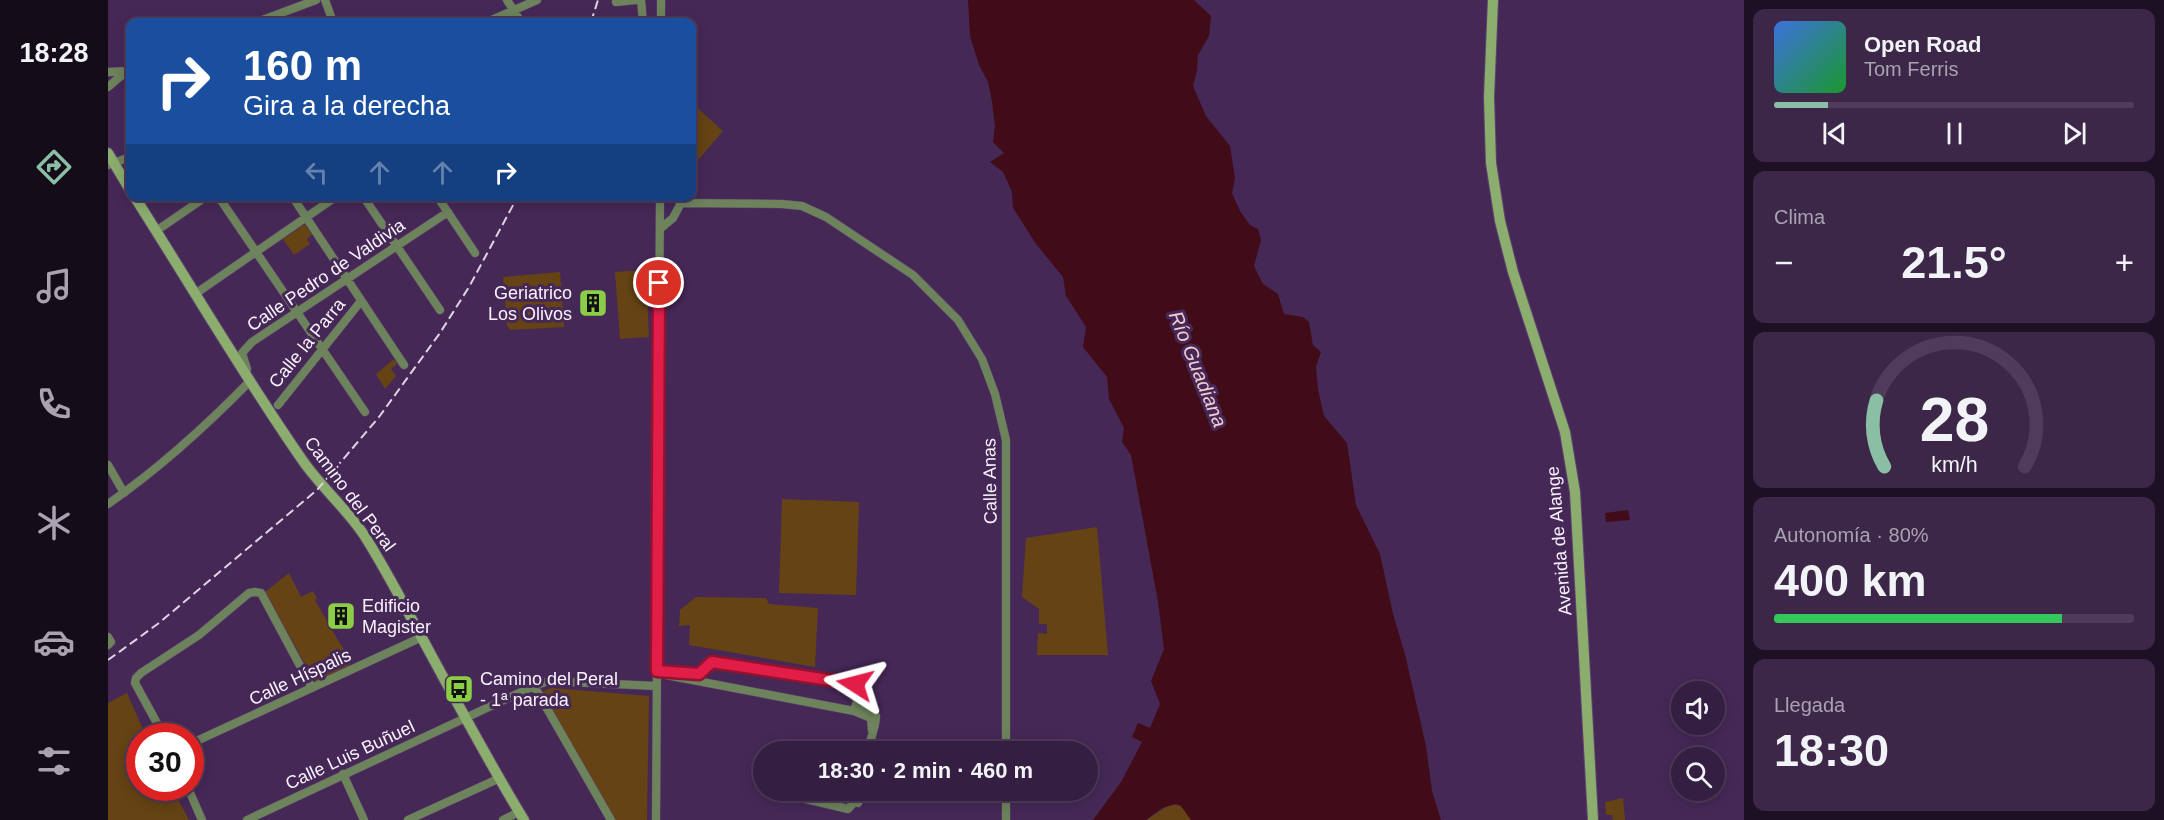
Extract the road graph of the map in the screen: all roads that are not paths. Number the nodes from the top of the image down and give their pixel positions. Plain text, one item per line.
1 (316, 0) edge
2 (325, 0) edge
3 (507, 0) edge
4 (537, 0) edge
5 (636, 0) edge
6 (641, 0) edge
7 (661, 0) edge
8 (1493, 0) edge
9 (616, 2) dead end
10 (515, 11) junction
11 (268, 18) edge
12 (332, 18) edge
13 (497, 18) edge
14 (519, 18) edge
15 (643, 18) edge
16 (661, 18) edge
17 (126, 70) edge
18 (108, 72) edge
19 (126, 72) edge
20 (108, 87) edge
21 (108, 153) edge
22 (126, 159) edge
23 (111, 165) edge
24 (126, 185) edge
25 (137, 201) edge
26 (200, 201) edge
27 (221, 201) edge
28 (295, 201) edge
29 (330, 201) edge
30 (366, 201) edge
31 (440, 201) edge
32 (660, 201) edge
33 (680, 201) edge
34 (696, 201) edge
35 (448, 212) junction
36 (306, 217) junction
37 (660, 229) junction
38 (156, 231) junction
39 (395, 245) junction
40 (255, 252) junction
41 (475, 253) dead end
42 (346, 279) junction
43 (195, 294) junction
44 (361, 301) junction
45 (440, 310) dead end
46 (297, 312) junction
47 (321, 350) junction
48 (404, 365) dead end
49 (248, 378) junction
50 (278, 405) dead end
51 (365, 412) dead end
52 (108, 465) edge
53 (124, 493) junction
54 (108, 504) edge
55 (108, 637) edge
56 (422, 637) junction
57 (108, 645) edge
58 (703, 670) junction
59 (657, 671) junction
60 (706, 682) junction
61 (534, 686) junction
62 (657, 686) junction
63 (312, 688) junction
64 (857, 701) junction
65 (854, 711) junction
66 (466, 718) junction
67 (157, 723) edge
68 (872, 731) junction
69 (204, 738) edge
70 (870, 741) edge
71 (1006, 741) edge
72 (343, 774) junction
73 (500, 778) junction
74 (194, 801) edge
75 (814, 801) edge
76 (855, 801) edge
77 (859, 801) edge
78 (1006, 801) edge
79 (851, 807) junction
80 (522, 816) edge
81 (202, 820) edge
82 (247, 820) edge
83 (364, 820) edge
84 (408, 820) edge
85 (503, 820) edge
86 (611, 820) edge
87 (656, 820) edge
88 (1006, 820) edge
89 (1593, 820) edge

1 - 11 street
2 - 12 street
3 - 10 street
4 - 10 street
5 - 9 street
6 - 15 street
7 - 16 street
8 - 89 street, Avenida de Alange
10 - 13 street
10 - 14 street
17 - 18 street
19 - 20 street
21 - 23 street
22 - 23 street
23 - 24 street
25 - 38 street, Camino del Peral
26 - 38 street
27 - 40 street
28 - 36 street
29 - 36 street
30 - 39 street
31 - 35 street
32 - 37 street
33 - 37 street
34 - 71 street, Calle Anas
35 - 39 street, Calle Pedro de Valdivia
35 - 41 street
36 - 40 street
36 - 42 street
37 - 59 street
38 - 43 street, Camino del Peral
39 - 42 street, Calle Pedro de Valdivia
39 - 45 street
40 - 43 street
40 - 46 street
42 - 44 street
42 - 46 street, Calle Pedro de Valdivia
43 - 49 street, Camino del Peral
44 - 47 street, Calle la Parra
44 - 48 street
46 - 47 street
46 - 49 street, Calle Pedro de Valdivia
47 - 50 street, Calle la Parra
47 - 51 street
49 - 53 street
49 - 56 street, Camino del Peral
52 - 53 street
53 - 54 street
55 - 57 street
56 - 63 street, Calle Híspalis
56 - 66 street, Camino del Peral
58 - 59 street
58 - 60 street
58 - 64 street
59 - 60 street
59 - 62 street
60 - 65 street
61 - 62 street, Calle Luis Buñuel
61 - 66 street, Calle Luis Buñuel
61 - 86 street
62 - 87 street
63 - 67 street
63 - 69 street, Calle Híspalis
64 - 65 street
64 - 68 street
65 - 68 street
66 - 72 street, Calle Luis Buñuel
66 - 73 street, Camino del Peral
68 - 70 street
72 - 82 street, Calle Luis Buñuel
72 - 83 street
73 - 80 street, Camino del Peral
73 - 84 street
74 - 81 street
75 - 79 street
76 - 79 street
77 - 79 street
78 - 88 street
80 - 85 street

